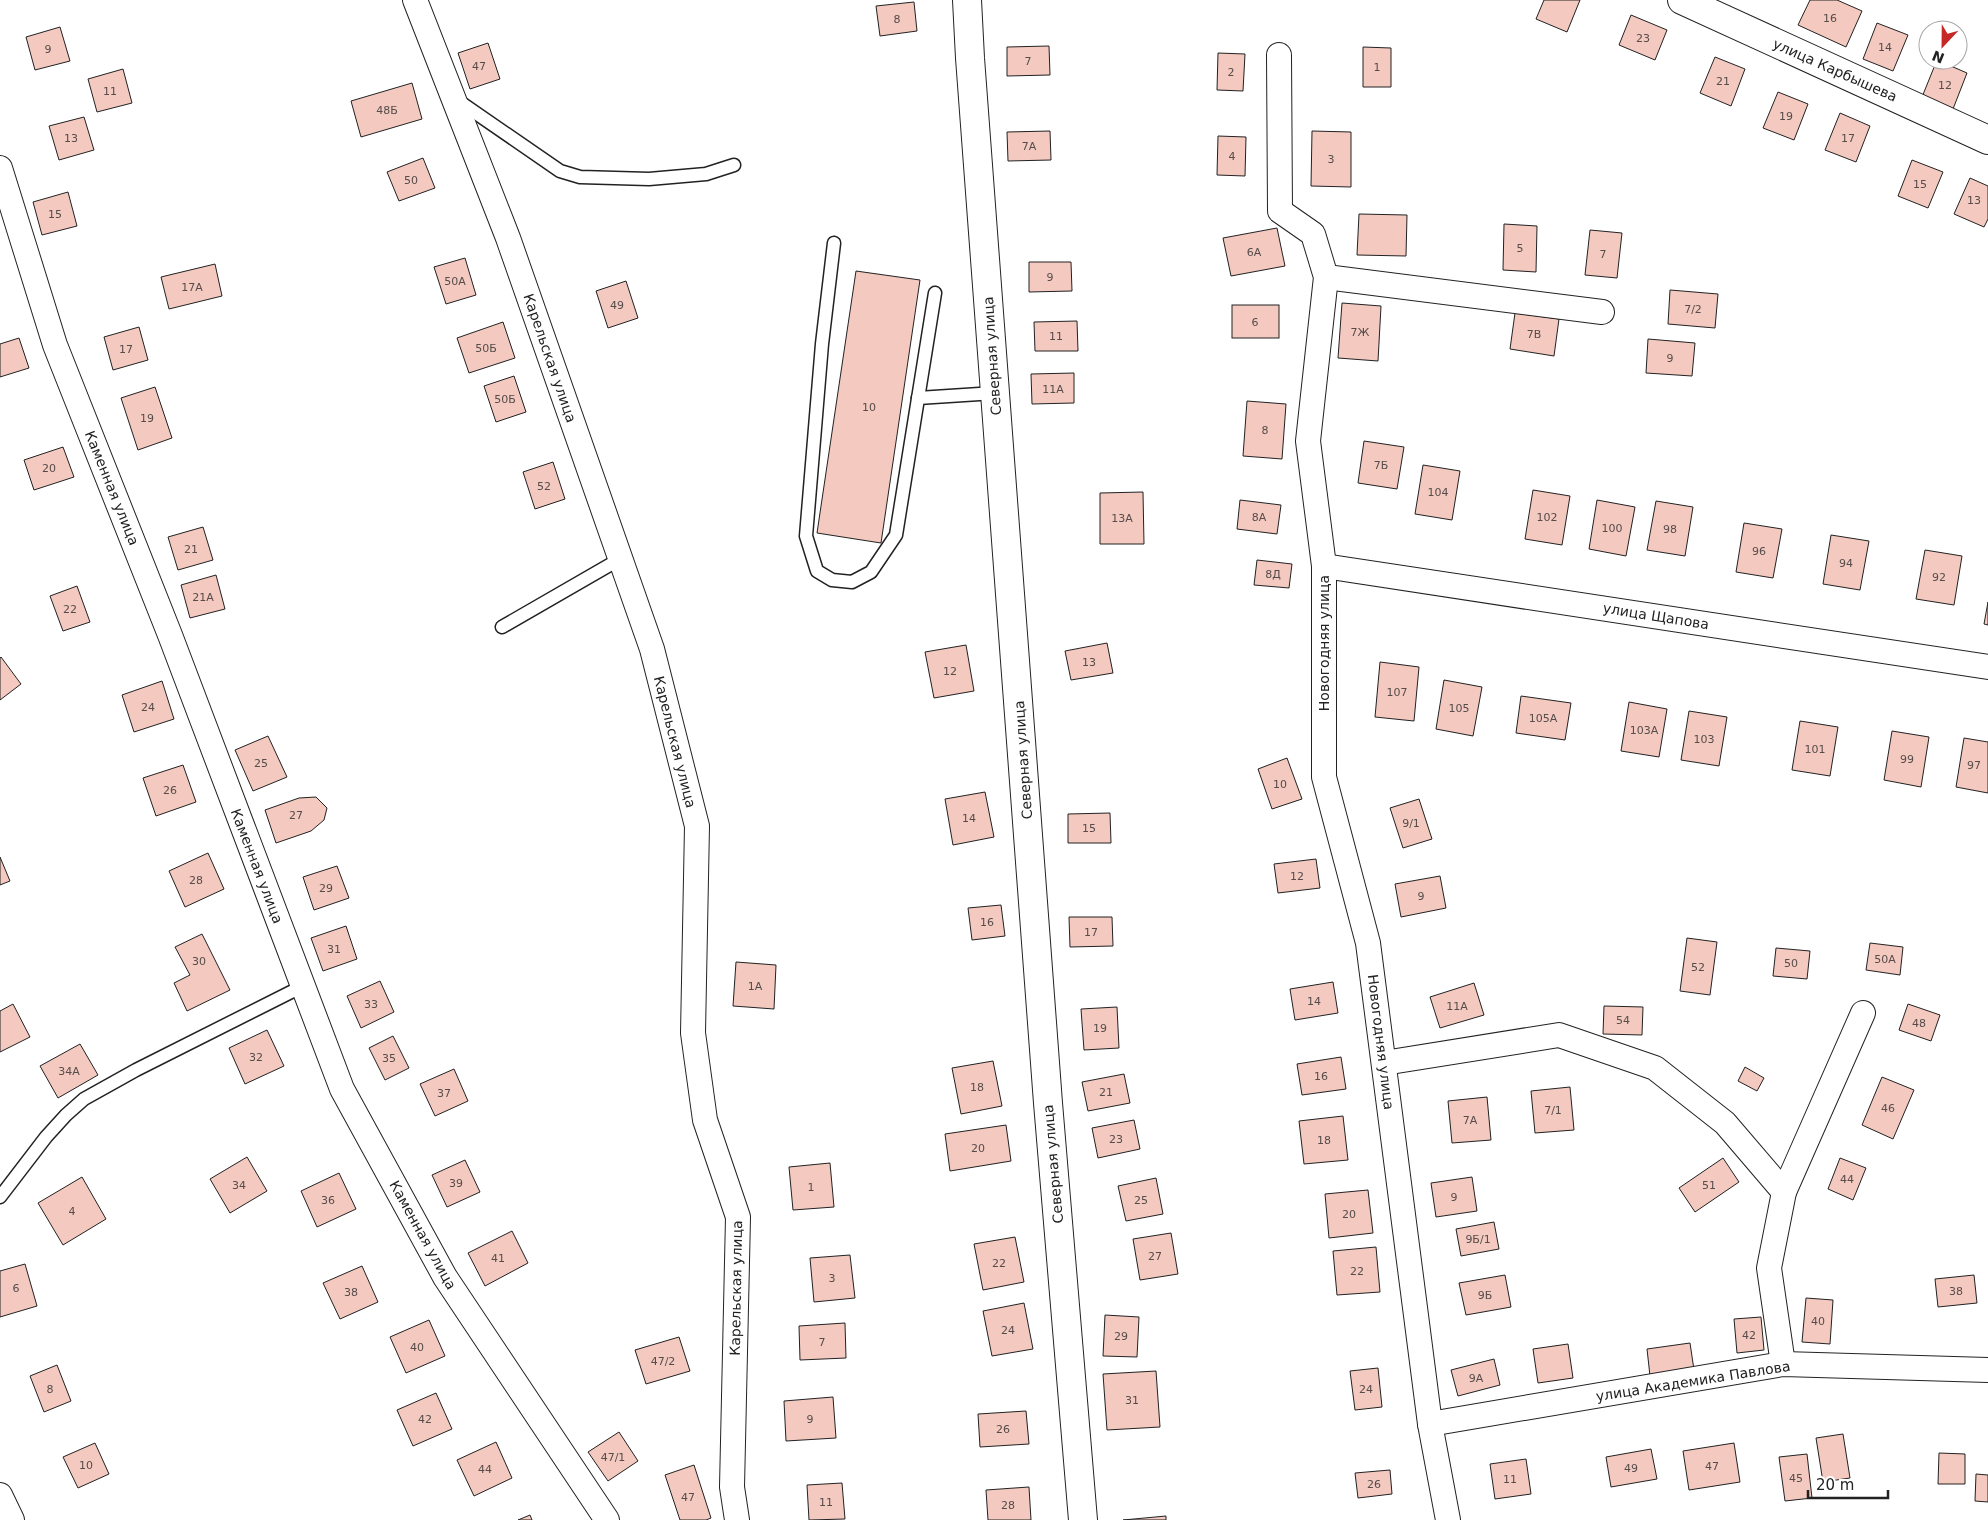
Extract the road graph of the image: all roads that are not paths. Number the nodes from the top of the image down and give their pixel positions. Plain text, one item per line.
1 (415, 0) edge
2 (967, 0) edge
3 (1682, 0) edge
4 (1279, 55) dead end
5 (453, 98) junction
6 (1988, 140) edge
7 (734, 165) dead end
8 (0, 168) edge
9 (834, 243) dead end
10 (1326, 277) junction
11 (936, 293) dead end
12 (1602, 312) dead end
13 (995, 393) junction
14 (918, 398) junction
15 (620, 560) junction
16 (1324, 566) junction
17 (502, 627) dead end
18 (1988, 667) edge
19 (303, 986) junction
20 (1863, 1013) dead end
21 (1384, 1063) junction
22 (1784, 1192) junction
23 (0, 1197) edge
24 (1783, 1364) junction
25 (1988, 1370) edge
26 (1430, 1424) junction
27 (0, 1495) edge
28 (12, 1520) edge
29 (607, 1520) edge
30 (737, 1520) edge
31 (1083, 1520) edge
32 (1448, 1520) edge

1 - 5 street, Карельская улица
2 - 13 main road, Северная улица
3 - 6 main road, улица Карбышева
4 - 10 street
5 - 7 lane
5 - 15 street, Карельская улица
8 - 19 street, Каменная улица
9 - 14 lane
10 - 12 street
10 - 16 street, Новогодняя улица
11 - 14 lane
13 - 14 lane
13 - 31 main road, Северная улица
15 - 17 lane
15 - 30 street, Карельская улица
16 - 18 street, улица Щапова
16 - 21 street, Новогодняя улица
19 - 23 lane
19 - 29 street, Каменная улица
20 - 22 street
21 - 22 street
21 - 26 street, Новогодняя улица
22 - 24 street
24 - 25 street, улица Академика Павлова
24 - 26 street, улица Академика Павлова
26 - 32 street, Новогодняя улица
27 - 28 street

